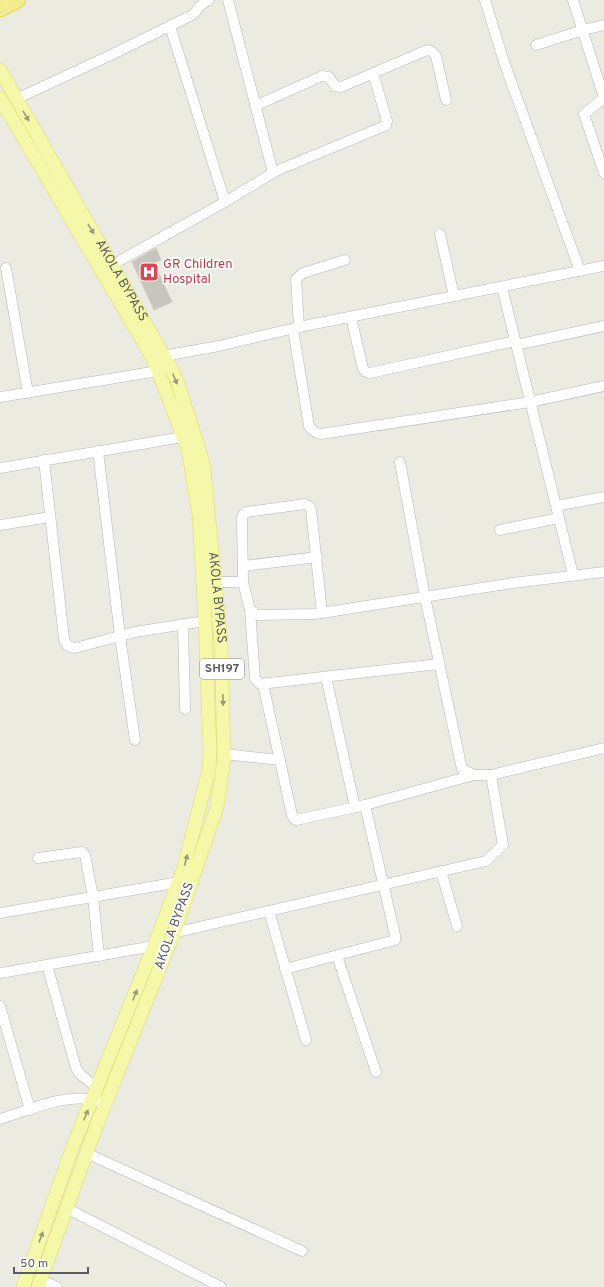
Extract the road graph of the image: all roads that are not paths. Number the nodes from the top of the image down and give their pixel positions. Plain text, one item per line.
1 (18, 0) edge
2 (209, 0) edge
3 (228, 0) edge
4 (485, 0) edge
5 (573, 0) edge
6 (0, 9) edge
7 (604, 25) edge
8 (170, 26) junction
9 (583, 30) junction
10 (536, 45) dead end
11 (0, 70) edge
12 (373, 73) junction
13 (0, 98) edge
14 (604, 98) edge
15 (16, 99) junction
16 (446, 100) dead end
17 (255, 106) junction
18 (601, 150) edge
19 (273, 173) junction
20 (604, 173) edge
21 (225, 202) junction
22 (440, 234) dead end
23 (345, 260) dead end
24 (112, 265) junction
25 (604, 266) edge
26 (6, 268) dead end
27 (580, 271) junction
28 (502, 287) junction
29 (454, 296) junction
30 (351, 317) junction
31 (604, 326) edge
32 (296, 328) junction
33 (516, 343) junction
34 (163, 356) junction
35 (158, 371) junction
36 (604, 386) edge
37 (28, 393) junction
38 (0, 397) edge
39 (530, 402) junction
40 (183, 437) junction
41 (98, 451) junction
42 (44, 460) junction
43 (400, 462) dead end
44 (0, 468) edge
45 (604, 497) edge
46 (556, 506) junction
47 (50, 517) junction
48 (559, 518) junction
49 (0, 525) edge
50 (500, 530) dead end
51 (316, 557) junction
52 (242, 566) junction
53 (604, 572) edge
54 (574, 576) junction
55 (215, 582) junction
56 (243, 582) junction
57 (425, 597) junction
58 (250, 610) junction
59 (322, 613) junction
60 (205, 621) junction
61 (183, 624) junction
62 (120, 636) junction
63 (439, 664) junction
64 (326, 677) junction
65 (263, 684) junction
66 (186, 709) dead end
67 (135, 740) dead end
68 (604, 748) edge
69 (224, 754) junction
70 (280, 760) junction
71 (474, 775) junction
72 (491, 775) junction
73 (365, 805) junction
74 (355, 807) junction
75 (38, 858) dead end
76 (441, 871) junction
77 (179, 882) junction
78 (383, 885) junction
79 (93, 897) junction
80 (268, 911) junction
81 (0, 913) edge
82 (165, 918) junction
83 (179, 918) junction
84 (457, 926) dead end
85 (173, 933) junction
86 (154, 946) junction
87 (99, 956) junction
88 (337, 956) junction
89 (47, 965) junction
90 (285, 969) junction
91 (0, 973) edge
92 (0, 1006) edge
93 (306, 1040) dead end
94 (376, 1072) dead end
95 (95, 1094) junction
96 (106, 1103) junction
97 (30, 1110) junction
98 (0, 1119) edge
99 (86, 1153) junction
100 (66, 1208) junction
101 (302, 1251) dead end
102 (39, 1283) edge
103 (23, 1287) edge
104 (57, 1287) edge
105 (221, 1287) edge

1 - 6 highway
2 - 8 street
3 - 17 street
4 - 27 street
5 - 9 street
7 - 9 street
8 - 15 street
8 - 21 street
9 - 10 street
9 - 14 street
11 - 15 main road, AKOLA BYPASS / SH197
12 - 16 street
12 - 17 street
12 - 19 street
13 - 35 main road, AKOLA BYPASS / SH197
14 - 18 street
15 -> 24 main road, AKOLA BYPASS / SH197
17 - 19 street
18 - 20 street
19 - 21 street
21 - 24 street
22 - 29 street
23 - 32 street
24 - 34 main road, AKOLA BYPASS / SH197
25 - 27 street
26 - 37 street
27 - 28 street
28 - 29 street
28 - 33 street
29 - 30 street
30 - 32 street
30 - 33 street
31 - 33 street
32 - 34 street
32 - 39 street
33 - 39 street
34 -> 55 main road, AKOLA BYPASS / SH197
35 - 37 street
35 - 40 main road, AKOLA BYPASS / SH197
36 - 39 street
37 - 38 street
39 - 46 street
40 - 41 street
40 - 60 main road, AKOLA BYPASS / SH197
41 - 42 street
41 - 62 street
42 - 44 street
42 - 47 street
43 - 57 street
45 - 46 street
46 - 48 street
47 - 49 street
47 - 62 street
48 - 50 street
48 - 54 street
51 - 52 street
51 - 52 street
51 - 59 street
52 - 56 street
53 - 54 street
54 - 57 street
55 - 56 street
55 -> 69 main road, AKOLA BYPASS / SH197
56 - 58 street
57 - 59 street
57 - 63 street
58 - 59 street
58 - 65 street
60 - 61 street
77 -> 60 main road, AKOLA BYPASS / SH197
61 - 62 street
61 - 66 street
62 - 67 street
63 - 64 street
63 - 71 street
64 - 65 street
64 - 74 street
65 - 70 street
68 - 72 street
69 - 70 street
69 - 83 main road, AKOLA BYPASS / SH197
70 - 74 street
71 - 72 street
71 - 73 street
72 - 76 street
73 - 74 street
73 - 78 street
75 - 79 street
76 - 78 street
76 - 84 street
77 - 79 street
77 - 82 main road, AKOLA BYPASS / SH197
78 - 80 street
78 - 88 street
79 - 81 street
79 - 87 street
80 - 85 street
80 - 90 street
82 - 83 main road
82 - 86 main road, AKOLA BYPASS / SH197
83 - 85 main road, AKOLA BYPASS / SH197
85 - 96 main road, AKOLA BYPASS / SH197
86 - 87 street
95 -> 86 main road, AKOLA BYPASS / SH197
87 - 89 street
88 - 90 street
88 - 94 street
89 - 91 street
89 - 95 street
90 - 93 street
92 - 97 street
95 - 96 street
95 - 97 street
103 -> 95 main road, AKOLA BYPASS / SH197
96 - 99 main road, AKOLA BYPASS / SH197
97 - 98 street
99 - 100 main road, AKOLA BYPASS / SH197
99 - 101 street
100 - 102 main road, AKOLA BYPASS / SH197
100 - 105 street
102 - 104 street

